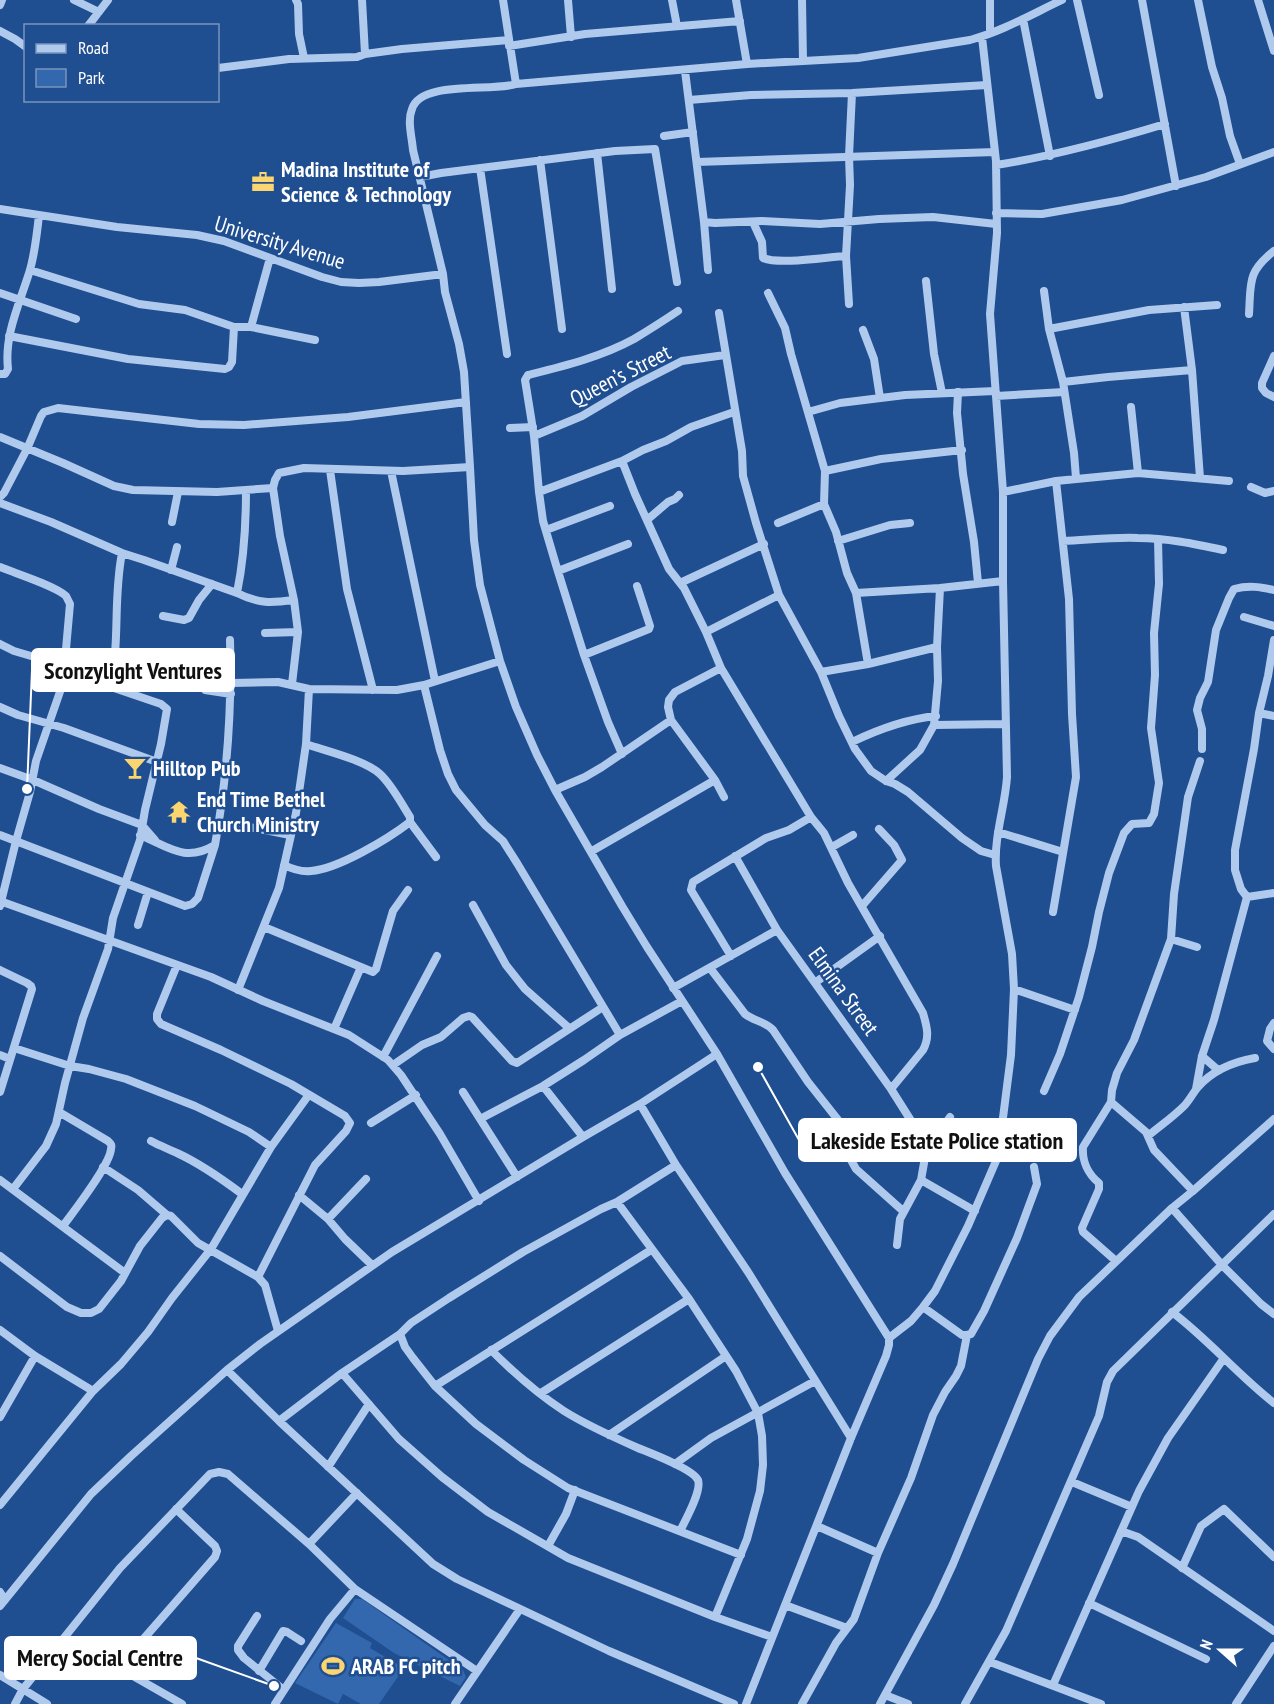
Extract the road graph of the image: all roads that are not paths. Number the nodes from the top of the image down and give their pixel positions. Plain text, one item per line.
1 (2, 0) edge
2 (74, 0) edge
3 (108, 0) edge
4 (296, 0) edge
5 (362, 0) edge
6 (503, 0) edge
7 (568, 0) edge
8 (672, 0) edge
9 (736, 0) edge
10 (802, 0) edge
11 (990, 0) edge
12 (1062, 0) edge
13 (1077, 0) edge
14 (1142, 0) edge
15 (1198, 0) edge
16 (1258, 0) edge
17 (0, 6) edge
18 (99, 12) junction
19 (1023, 19) junction
20 (740, 21) junction
21 (90, 24) edge
22 (677, 26) junction
23 (0, 31) edge
24 (986, 35) junction
25 (570, 37) junction
26 (509, 43) junction
27 (24, 46) edge
28 (1274, 51) edge
29 (365, 54) junction
30 (304, 58) junction
31 (803, 61) junction
32 (747, 64) junction
33 (219, 68) edge
34 (685, 70) junction
35 (516, 84) junction
36 (987, 85) junction
37 (852, 93) junction
38 (1098, 95) dead end
39 (689, 100) junction
40 (1165, 124) junction
41 (693, 132) junction
42 (664, 136) dead end
43 (995, 152) junction
44 (1274, 152) edge
45 (597, 153) junction
46 (849, 156) junction
47 (1050, 156) junction
48 (540, 160) junction
49 (696, 162) junction
50 (1240, 164) junction
51 (996, 165) junction
52 (480, 168) junction
53 (420, 177) junction
54 (1176, 186) junction
55 (0, 209) edge
56 (996, 213) junction
57 (39, 215) junction
58 (704, 222) junction
59 (753, 222) junction
60 (848, 222) junction
61 (996, 224) junction
62 (1274, 251) edge
63 (846, 256) junction
64 (270, 258) junction
65 (30, 270) junction
66 (708, 270) dead end
67 (443, 274) junction
68 (677, 282) dead end
69 (926, 282) dead end
70 (612, 289) dead end
71 (1044, 291) dead end
72 (768, 292) dead end
73 (0, 293) edge
74 (19, 301) junction
75 (849, 304) dead end
76 (1217, 305) dead end
77 (1184, 307) junction
78 (678, 312) dead end
79 (719, 313) dead end
80 (1249, 314) dead end
81 (76, 319) dead end
82 (234, 327) junction
83 (251, 327) junction
84 (1049, 328) junction
85 (562, 329) dead end
86 (863, 330) dead end
87 (9, 336) junction
88 (315, 340) dead end
89 (3, 352) edge
90 (507, 354) dead end
91 (725, 355) junction
92 (1274, 356) edge
93 (1192, 370) junction
94 (0, 374) edge
95 (1063, 382) junction
96 (958, 392) junction
97 (1064, 392) junction
98 (942, 393) junction
99 (996, 394) junction
100 (1274, 397) edge
101 (880, 398) junction
102 (466, 402) junction
103 (1131, 407) dead end
104 (734, 412) junction
105 (808, 412) junction
106 (533, 427) junction
107 (510, 428) dead end
108 (534, 436) junction
109 (0, 437) edge
110 (27, 449) junction
111 (962, 450) junction
112 (622, 461) junction
113 (471, 466) junction
114 (330, 470) junction
115 (390, 471) junction
116 (825, 471) junction
117 (1138, 473) junction
118 (1076, 478) junction
119 (1200, 478) junction
120 (1056, 481) junction
121 (1229, 481) dead end
122 (1251, 487) dead end
123 (273, 488) junction
124 (246, 490) junction
125 (1274, 491) edge
126 (178, 492) junction
127 (538, 492) junction
128 (1003, 492) junction
129 (2, 495) edge
130 (679, 495) dead end
131 (0, 502) edge
132 (824, 504) junction
133 (610, 506) dead end
134 (12, 507) junction
135 (647, 520) junction
136 (172, 522) dead end
137 (778, 523) dead end
138 (910, 523) dead end
139 (546, 530) junction
140 (1158, 539) junction
141 (838, 541) junction
142 (1063, 541) junction
143 (628, 544) dead end
144 (764, 544) junction
145 (177, 547) dead end
146 (1223, 550) dead end
147 (122, 553) junction
148 (0, 567) edge
149 (171, 570) junction
150 (558, 572) junction
151 (1003, 581) junction
152 (680, 583) junction
153 (978, 583) junction
154 (212, 584) junction
155 (638, 586) dead end
156 (940, 588) junction
157 (1274, 590) edge
158 (237, 593) junction
159 (856, 593) junction
160 (779, 595) junction
161 (294, 600) junction
162 (163, 616) dead end
163 (1244, 617) dead end
164 (1274, 626) edge
165 (298, 632) junction
166 (706, 632) junction
167 (265, 633) dead end
168 (230, 640) dead end
169 (1274, 640) edge
170 (0, 644) edge
171 (937, 647) junction
172 (584, 655) junction
173 (500, 661) junction
174 (868, 664) junction
175 (65, 666) junction
176 (721, 668) junction
177 (821, 672) junction
178 (203, 675) dead end
179 (64, 677) junction
180 (435, 681) junction
181 (231, 683) junction
182 (292, 684) junction
183 (424, 685) junction
184 (111, 687) junction
185 (309, 689) junction
186 (373, 690) junction
187 (231, 694) junction
188 (0, 707) edge
189 (1259, 713) junction
190 (936, 716) junction
191 (1274, 716) edge
192 (671, 720) junction
193 (50, 723) junction
194 (1005, 724) junction
195 (934, 725) junction
196 (852, 742) junction
197 (306, 744) junction
198 (1202, 749) dead end
199 (622, 754) junction
200 (1200, 761) dead end
201 (157, 762) junction
202 (0, 768) edge
203 (33, 780) junction
204 (715, 780) junction
205 (886, 781) junction
206 (555, 790) junction
207 (724, 796) dead end
208 (811, 817) junction
209 (410, 822) junction
210 (219, 823) junction
211 (142, 825) junction
212 (879, 829) dead end
213 (998, 832) junction
214 (0, 835) edge
215 (140, 835) junction
216 (290, 835) junction
217 (853, 835) dead end
218 (16, 841) junction
219 (156, 842) junction
220 (215, 845) junction
221 (832, 848) junction
222 (592, 851) junction
223 (1063, 852) junction
224 (995, 855) junction
225 (735, 856) junction
226 (436, 857) dead end
227 (284, 865) junction
228 (124, 882) junction
229 (408, 890) dead end
230 (148, 892) junction
231 (1274, 892) edge
232 (1247, 897) junction
233 (1, 903) edge
234 (473, 905) dead end
235 (862, 906) junction
236 (1053, 912) dead end
237 (138, 925) dead end
238 (264, 927) junction
239 (777, 930) junction
240 (880, 936) junction
241 (1171, 939) junction
242 (109, 940) junction
243 (1197, 947) dead end
244 (437, 956) dead end
245 (731, 956) junction
246 (177, 965) junction
247 (361, 967) junction
248 (710, 968) junction
249 (0, 970) edge
250 (816, 982) junction
251 (674, 988) junction
252 (1014, 989) junction
253 (238, 990) junction
254 (682, 1001) junction
255 (603, 1007) junction
256 (1075, 1010) junction
257 (1274, 1023) edge
258 (569, 1028) junction
259 (334, 1029) junction
260 (620, 1035) junction
261 (14, 1048) junction
262 (1274, 1049) edge
263 (717, 1054) junction
264 (0, 1055) edge
265 (1202, 1056) junction
266 (383, 1057) junction
267 (1255, 1058) dead end
268 (10, 1059) junction
269 (393, 1065) junction
270 (70, 1066) junction
271 (1218, 1070) junction
272 (543, 1086) junction
273 (891, 1089) junction
274 (1196, 1089) junction
275 (0, 1092) edge
276 (464, 1092) dead end
277 (1044, 1092) dead end
278 (416, 1095) junction
279 (308, 1096) junction
280 (1112, 1102) junction
281 (640, 1104) junction
282 (59, 1112) junction
283 (950, 1117) dead end
284 (480, 1119) junction
285 (1274, 1119) edge
286 (371, 1123) dead end
287 (1148, 1136) junction
288 (583, 1137) junction
289 (151, 1141) dead end
290 (927, 1146) junction
291 (271, 1147) junction
292 (676, 1165) junction
293 (103, 1167) junction
294 (1034, 1167) dead end
295 (517, 1177) junction
296 (366, 1179) dead end
297 (0, 1180) edge
298 (921, 1180) junction
299 (13, 1189) junction
300 (1193, 1191) junction
301 (242, 1194) junction
302 (299, 1195) junction
303 (479, 1201) junction
304 (617, 1202) junction
305 (1172, 1208) junction
306 (903, 1211) junction
307 (975, 1211) junction
308 (167, 1215) junction
309 (1274, 1215) edge
310 (328, 1219) junction
311 (63, 1226) junction
312 (897, 1245) dead end
313 (211, 1249) junction
314 (651, 1250) junction
315 (2, 1261) edge
316 (1116, 1262) junction
317 (372, 1265) junction
318 (1222, 1265) junction
319 (125, 1273) junction
320 (258, 1276) junction
321 (689, 1299) junction
322 (923, 1307) junction
323 (1173, 1312) junction
324 (1274, 1314) edge
325 (0, 1330) edge
326 (278, 1331) junction
327 (400, 1334) junction
328 (967, 1335) junction
329 (889, 1338) junction
330 (491, 1350) junction
331 (34, 1356) junction
332 (726, 1356) junction
333 (1224, 1358) junction
334 (227, 1370) junction
335 (342, 1373) junction
336 (815, 1381) junction
337 (435, 1386) junction
338 (93, 1391) junction
339 (541, 1393) junction
340 (1274, 1403) edge
341 (369, 1404) junction
342 (758, 1413) junction
343 (0, 1417) edge
344 (279, 1421) junction
345 (609, 1434) junction
346 (851, 1438) junction
347 (675, 1464) junction
348 (328, 1467) junction
349 (1072, 1482) junction
350 (575, 1490) junction
351 (357, 1493) junction
352 (0, 1504) edge
353 (1132, 1507) junction
354 (176, 1509) junction
355 (817, 1526) junction
356 (680, 1531) junction
357 (1121, 1531) junction
358 (309, 1544) junction
359 (548, 1546) junction
360 (878, 1553) junction
361 (741, 1555) junction
362 (1274, 1557) edge
363 (1182, 1568) junction
364 (355, 1589) junction
365 (0, 1592) edge
366 (2, 1603) edge
367 (1089, 1603) junction
368 (784, 1605) junction
369 (520, 1609) junction
370 (257, 1617) dead end
371 (715, 1617) junction
372 (847, 1628) junction
373 (1274, 1631) edge
374 (65, 1636) junction
375 (772, 1637) junction
376 (301, 1641) dead end
377 (1274, 1646) edge
378 (1206, 1659) dead end
379 (990, 1662) junction
380 (119, 1667) junction
381 (259, 1671) junction
382 (477, 1671) junction
383 (0, 1675) edge
384 (1053, 1685) junction
385 (23, 1689) junction
386 (284, 1690) junction
387 (885, 1695) junction
388 (15, 1704) edge
389 (47, 1704) edge
390 (182, 1704) edge
391 (275, 1704) edge
392 (454, 1704) edge
393 (734, 1704) edge
394 (746, 1704) edge
395 (802, 1704) edge
396 (880, 1704) edge
397 (908, 1704) edge
398 (965, 1704) edge
399 (1101, 1704) edge
400 (1236, 1704) edge

1 - 17 street
2 - 18 street
3 - 18 street
4 - 30 street
5 - 29 street
6 - 26 street
7 - 25 street
8 - 22 street
9 - 20 street
10 - 31 street
11 - 24 street
12 - 19 street
13 - 38 street
14 - 40 street
15 - 50 street
16 - 28 street
18 - 21 street
19 - 24 street
19 - 47 street
20 - 22 street
20 - 32 street
22 - 25 street
23 - 27 street
24 - 31 street
24 - 36 street
25 - 26 street
26 - 29 street
26 - 35 street
29 - 30 street
30 - 33 street
31 - 32 street
32 - 34 street
34 - 35 street
34 - 39 street
35 - 53 street
36 - 37 street
36 - 43 street
37 - 39 street
37 - 46 street
39 - 41 street
40 - 47 street
40 - 54 street
41 - 42 street
41 - 49 street
43 - 46 street
43 - 51 street
44 - 50 street
45 - 48 street
45 - 68 street
45 - 70 street
46 - 49 street
46 - 60 street
47 - 51 street
48 - 52 street
48 - 85 street
49 - 58 street
50 - 54 street
51 - 56 street
52 - 53 street
52 - 90 street
53 - 67 street
54 - 56 street
55 - 57 street, University Avenue
56 - 61 street
57 - 64 street, University Avenue
57 - 65 street
58 - 59 street
58 - 66 street
59 - 60 street
59 - 63 street
60 - 61 street
60 - 63 street
61 - 99 street
62 - 80 street
63 - 75 street
64 - 67 street, University Avenue
64 - 83 street
65 - 74 street
65 - 82 street
67 - 102 street
69 - 98 street
71 - 84 street
72 - 105 street
73 - 74 street
74 - 81 street
74 - 87 street
76 - 77 street
77 - 84 street
77 - 93 street
78 - 106 street
79 - 91 street
82 - 83 street
82 - 87 street
83 - 88 street
84 - 95 street
86 - 101 street
87 - 89 street
89 - 94 street
91 - 104 street
91 - 108 street, Queen’s Street
92 - 100 street
93 - 95 street
93 - 119 street
95 - 97 street
96 - 98 street
96 - 99 street
96 - 111 street
97 - 99 street
97 - 118 street
98 - 101 street
99 - 128 street
101 - 105 street
102 - 110 street
102 - 113 street
103 - 117 street
104 - 112 street
104 - 144 street
105 - 116 street
106 - 107 street
106 - 108 street
108 - 127 street
109 - 110 street
110 - 126 street
110 - 129 street
111 - 116 street
111 - 153 street
112 - 127 street
112 - 135 street
113 - 115 street
113 - 173 street
114 - 115 street
114 - 123 street
114 - 186 street
115 - 180 street
116 - 132 street
117 - 118 street
117 - 119 street
118 - 120 street
119 - 121 street
120 - 128 street
120 - 142 street
122 - 125 street
123 - 124 street
123 - 161 street
124 - 126 street
124 - 158 street
126 - 136 street
127 - 139 street
128 - 151 street
129 - 134 street
130 - 135 street
131 - 134 street
132 - 137 street
132 - 141 street
133 - 139 street
134 - 147 street
135 - 152 street
138 - 141 street
139 - 150 street
140 - 142 street
140 - 146 street
140 - 256 street
141 - 159 street
142 - 223 street
143 - 150 street
144 - 152 street
144 - 160 street
145 - 149 street
147 - 149 street
147 - 184 street
148 - 175 street
149 - 154 street
150 - 172 street
151 - 153 street
151 - 194 street
152 - 166 street
153 - 156 street
154 - 158 street
154 - 162 street
155 - 172 street
156 - 159 street
156 - 171 street
157 - 198 street
158 - 161 street
159 - 174 street
160 - 166 street
160 - 177 street
161 - 165 street
163 - 164 street
165 - 167 street
165 - 182 street
166 - 176 street
168 - 181 street
169 - 189 street
170 - 175 street
171 - 174 street
171 - 190 street
172 - 199 street
173 - 180 street
173 - 206 street
174 - 177 street
175 - 179 street
176 - 192 street
176 - 208 street
177 - 196 street
178 - 187 street
179 - 184 street
179 - 193 street
180 - 183 street
181 - 182 street
181 - 187 street
182 - 185 street
183 - 186 street
183 - 255 street
184 - 201 street
185 - 186 street
185 - 197 street
187 - 210 street
188 - 193 street
189 - 191 street
189 - 232 street
190 - 195 street
190 - 196 street
192 - 199 street
192 - 204 street
193 - 201 street
193 - 203 street
194 - 195 street
194 - 213 street
195 - 205 street
196 - 205 street
197 - 209 street
197 - 216 street
199 - 206 street
200 - 241 street
201 - 211 street
202 - 203 street
203 - 211 street
203 - 218 street
204 - 207 street
204 - 222 street
205 - 224 street
206 - 222 street
208 - 221 street
208 - 225 street
209 - 226 street
209 - 227 street
210 - 216 street
210 - 220 street
211 - 215 street
211 - 219 street
212 - 235 street
213 - 223 street
213 - 224 street
214 - 218 street
215 - 219 street
215 - 228 street
216 - 227 street
217 - 221 street
218 - 228 street
218 - 233 street
219 - 220 street
220 - 230 street
221 - 235 street
222 - 251 street
223 - 236 street
224 - 252 street
225 - 239 street, Elmina Street
225 - 245 street
227 - 238 street
228 - 230 street
228 - 242 street
229 - 247 street
230 - 237 street
231 - 232 street
232 - 265 street
233 - 242 street
234 - 258 street
235 - 240 street
238 - 247 street
238 - 253 street
239 - 245 street
239 - 250 street, Elmina Street
240 - 250 street
240 - 273 street
241 - 243 street
241 - 280 street
242 - 246 street
242 - 270 street
244 - 266 street
245 - 248 street
246 - 253 street
246 - 279 street
247 - 259 street
248 - 251 street
248 - 306 street
249 - 261 street
250 - 273 street, Elmina Street
251 - 254 street
252 - 256 street
252 - 307 street
253 - 259 street
254 - 260 street
254 - 263 street
255 - 258 street
255 - 260 street
256 - 277 street
257 - 262 street
258 - 269 street
259 - 266 street
260 - 272 street
261 - 268 street
261 - 270 street
263 - 281 street
263 - 329 street
264 - 268 street
265 - 271 street
265 - 274 street
266 - 269 street
267 - 271 street
268 - 275 street
269 - 278 street
270 - 282 street
270 - 291 street
271 - 274 street
272 - 284 street
272 - 288 street
273 - 290 street, Elmina Street
274 - 287 street
276 - 284 street
278 - 286 street
278 - 303 street
279 - 291 street
279 - 302 street
280 - 287 street
280 - 316 street
281 - 288 street
281 - 292 street
282 - 293 street
282 - 299 street
283 - 290 street
284 - 295 street
285 - 300 street
287 - 300 street
288 - 295 street
289 - 301 street
290 - 298 street
291 - 301 street
292 - 304 street
292 - 336 street
293 - 308 street
293 - 311 street
294 - 328 street
295 - 303 street
296 - 310 street
297 - 299 street
298 - 306 street
298 - 307 street
299 - 311 street
300 - 305 street
301 - 313 street
302 - 310 street
302 - 320 street
303 - 317 street
304 - 314 street
304 - 327 street
305 - 316 street
305 - 318 street
306 - 312 street
307 - 322 street
308 - 313 street
308 - 319 street
309 - 318 street
310 - 317 street
311 - 319 street
313 - 320 street
313 - 338 street
314 - 321 street
314 - 330 street
315 - 319 street
316 - 387 street
317 - 326 street
318 - 323 street
318 - 324 street
320 - 326 street
321 - 332 street
321 - 339 street
322 - 328 street
322 - 329 street
323 - 333 street
323 - 349 street
325 - 331 street
326 - 334 street
327 - 335 street
327 - 337 street
328 - 360 street
329 - 346 street
330 - 337 street
330 - 339 street
331 - 338 street
331 - 343 street
332 - 342 street
332 - 345 street
333 - 340 street
333 - 353 street
334 - 344 street
334 - 366 street
335 - 341 street
335 - 344 street
336 - 342 street
336 - 346 street
337 - 350 street
338 - 352 street
339 - 345 street
341 - 348 street
341 - 359 street
342 - 347 street
342 - 361 street
344 - 348 street
345 - 347 street
346 - 355 street
347 - 356 street
348 - 351 street
349 - 353 street
349 - 379 street
350 - 356 street
350 - 359 street
351 - 358 street
351 - 369 street
353 - 357 street
354 - 358 street
354 - 374 street
354 - 380 street
355 - 360 street
355 - 368 street
356 - 361 street
357 - 363 street
357 - 367 street
358 - 364 street
359 - 371 street
360 - 372 street
361 - 371 street
362 - 363 street
363 - 373 street
364 - 382 street
364 - 386 street
365 - 366 street
367 - 378 street
367 - 384 street
368 - 372 street
368 - 375 street
369 - 382 street
369 - 393 street
370 - 381 street
371 - 375 street
372 - 395 street
374 - 380 street
374 - 385 street
375 - 394 street
376 - 381 street
377 - 400 street
379 - 384 street
379 - 398 street
380 - 390 street
381 - 386 street
382 - 392 street
383 - 385 street
384 - 399 street
385 - 388 street
385 - 389 street
386 - 391 street
387 - 396 street
387 - 397 street

